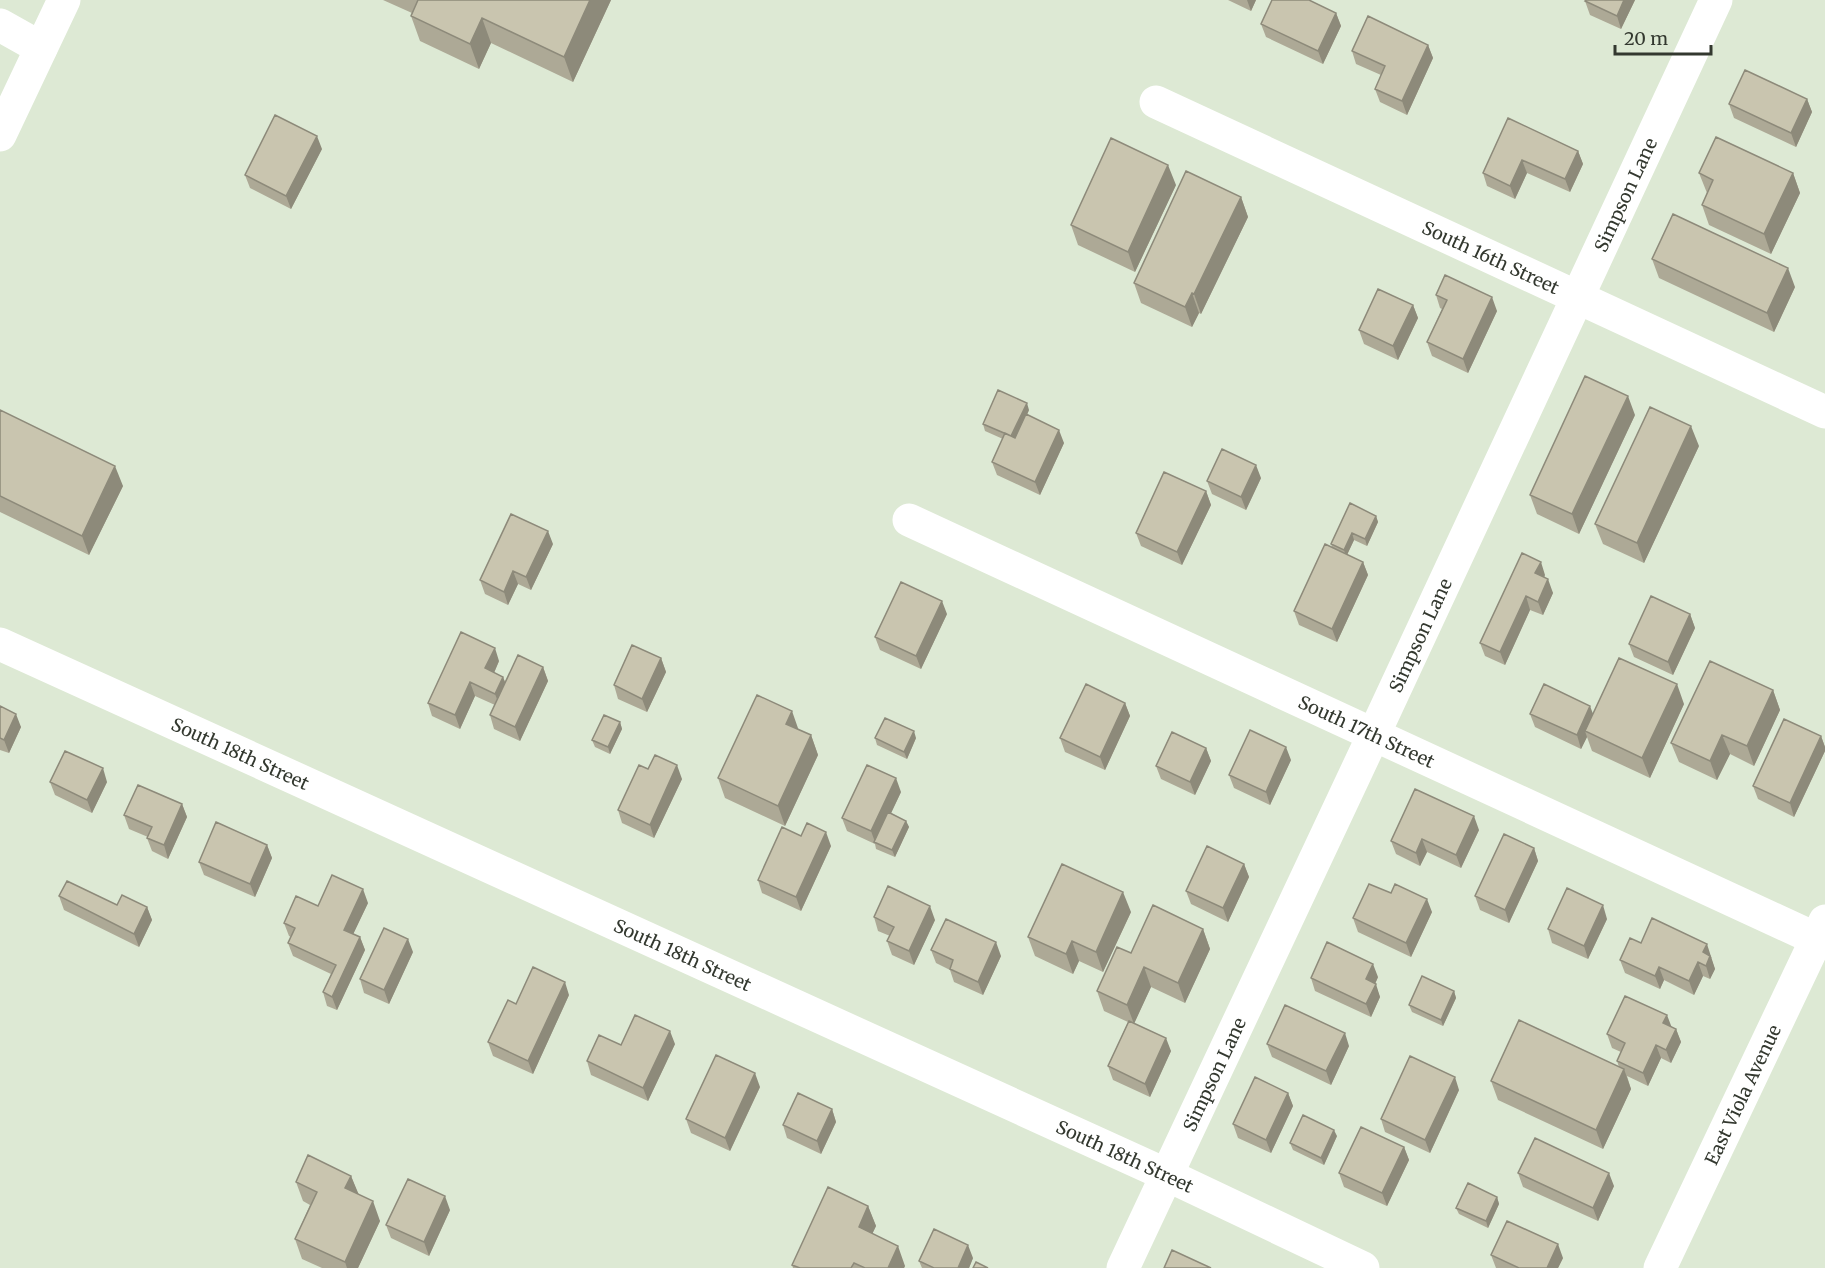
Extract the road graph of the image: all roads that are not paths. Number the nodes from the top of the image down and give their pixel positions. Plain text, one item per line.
1 (64, 0) edge
2 (1716, 0) edge
3 (0, 25) edge
4 (41, 48) junction
5 (1156, 102) dead end
6 (0, 135) edge
7 (1576, 297) junction
8 (1825, 412) edge
9 (909, 520) dead end
10 (0, 644) edge
11 (1374, 734) junction
12 (1822, 935) edge
13 (1167, 1175) junction
14 (1123, 1268) edge
15 (1363, 1268) edge
16 (1660, 1268) edge

1 - 4 street
2 - 7 street, Simpson Lane
3 - 4 street
4 - 6 street
5 - 7 street, South 16th Street
7 - 8 street, South 16th Street
7 - 11 street, Simpson Lane
9 - 11 street, South 17th Street
10 - 13 street, South 18th Street
11 - 12 street, South 17th Street
11 - 13 street, Simpson Lane
12 - 16 street, East Viola Avenue
13 - 14 street, Simpson Lane
13 - 15 street, South 18th Street

